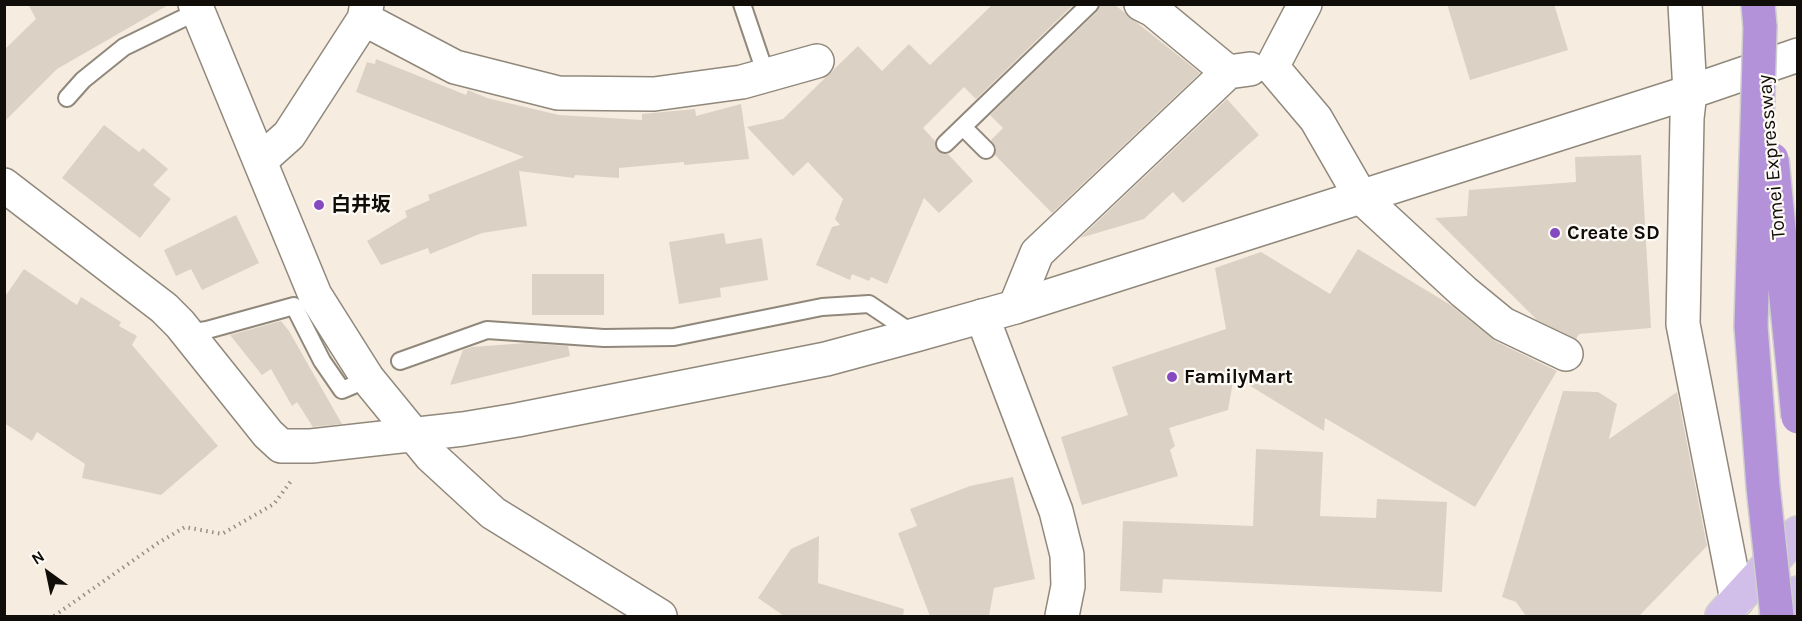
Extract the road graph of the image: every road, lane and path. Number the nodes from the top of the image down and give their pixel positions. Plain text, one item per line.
1 (742, 4) edge
2 (1090, 4) edge
3 (1141, 4) edge
4 (1305, 4) edge
5 (1685, 4) edge
6 (197, 8) edge
7 (365, 12) edge
8 (1759, 16) edge
9 (1797, 55) edge
10 (817, 61) dead end
11 (1272, 67) junction
12 (1228, 72) junction
13 (766, 75) junction
14 (1690, 92) junction
15 (67, 98) dead end
16 (963, 127) junction
17 (945, 144) dead end
18 (986, 150) dead end
19 (261, 160) junction
20 (4, 185) edge
21 (1361, 197) junction
22 (1015, 307) junction
23 (982, 316) junction
24 (187, 333) junction
25 (915, 335) junction
26 (1566, 354) dead end
27 (400, 361) dead end
28 (368, 379) junction
29 (1797, 417) edge
30 (411, 435) junction
31 (295, 476) dead end
32 (1797, 533) edge
33 (1797, 593) edge
34 (1730, 608) edge
35 (54, 616) edge
36 (660, 616) edge
37 (1062, 616) edge
38 (1776, 616) edge

1 - 13 lane
2 - 16 lane
3 - 12 street
4 - 11 street
5 - 14 street
6 - 15 lane
6 - 19 street
7 - 13 street
7 - 19 street
8 - 29 highway, Tomei Expressway, bridge
8 - 38 highway, bridge
9 - 14 street
10 - 13 street
11 - 12 street
11 - 21 street
12 - 22 street
14 - 21 street
14 - 34 street
16 - 17 lane
16 - 18 lane
19 - 28 street
20 - 24 street
21 - 22 street
21 - 26 street
22 - 23 street
23 - 25 street
23 - 37 street
24 - 28 lane
24 - 30 street
25 - 27 lane
25 - 30 street
28 - 30 street
30 - 36 street
31 - 35 path
32 - 34 main road
33 - 38 main road

